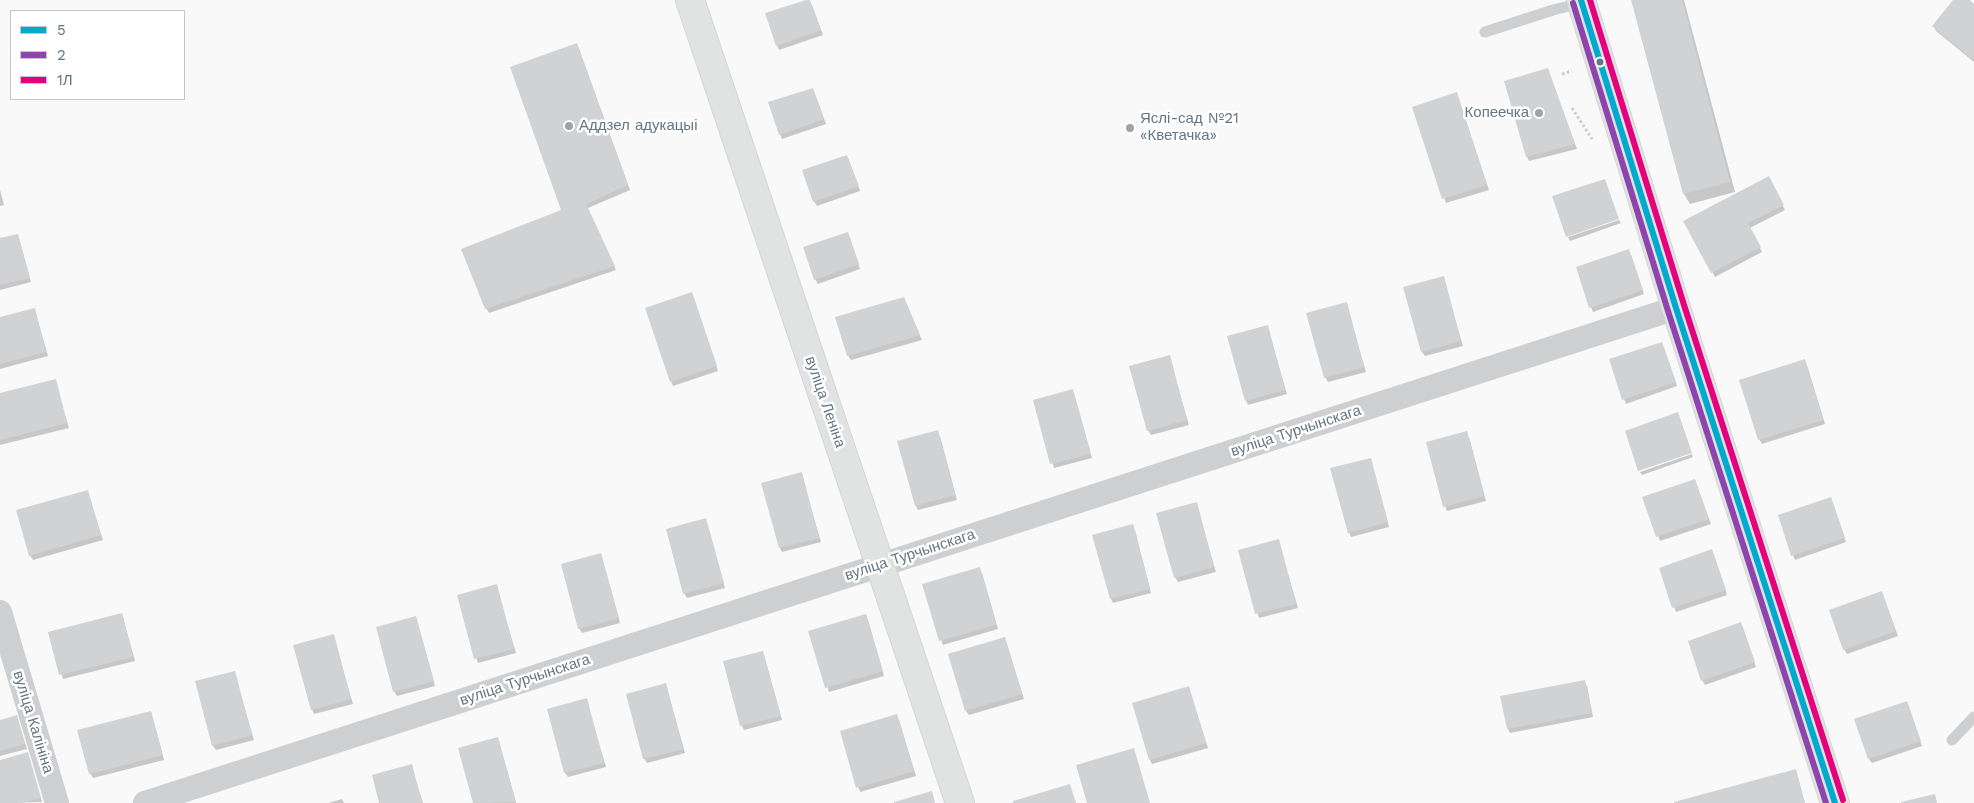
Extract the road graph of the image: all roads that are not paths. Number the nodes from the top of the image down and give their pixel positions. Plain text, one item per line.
1 (690, 0) edge
2 (1582, 1) edge
3 (1485, 32) dead end
4 (1676, 308) junction
5 (880, 564) junction
6 (0, 612) edge
7 (1974, 717) edge
8 (1952, 740) dead end
9 (57, 803) edge
10 (145, 803) edge
11 (960, 803) edge
12 (1835, 803) edge

1 - 5 street, вуліца Леніна
2 - 3 lane
2 - 4 street
4 - 5 street, вуліца Турчынскага
4 - 12 street
5 - 10 street, вуліца Турчынскага
5 - 11 street, вуліца Леніна
6 - 9 street, вуліца Калініна
7 - 8 lane

